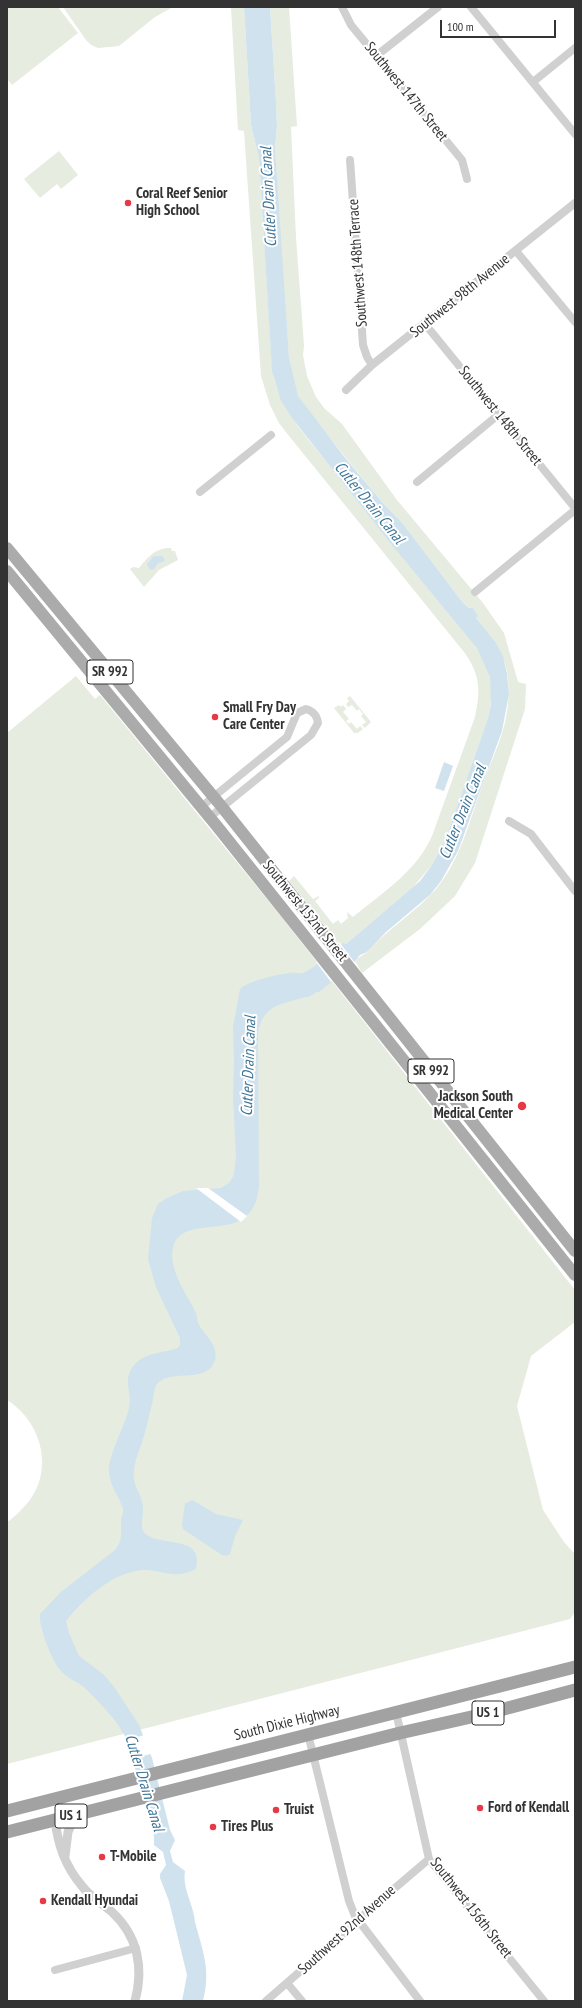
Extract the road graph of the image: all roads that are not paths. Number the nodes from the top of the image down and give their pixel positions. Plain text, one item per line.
1 (342, 7) edge
2 (438, 7) edge
3 (471, 7) edge
4 (575, 48) edge
5 (376, 56) junction
6 (533, 82) junction
7 (575, 134) edge
8 (350, 160) dead end
9 (467, 179) dead end
10 (575, 203) edge
11 (516, 251) junction
12 (575, 322) edge
13 (425, 324) junction
14 (372, 365) junction
15 (346, 390) dead end
16 (498, 415) junction
17 (272, 435) dead end
18 (417, 482) dead end
19 (200, 492) dead end
20 (575, 509) edge
21 (7, 548) edge
22 (7, 571) edge
23 (475, 592) dead end
24 (213, 797) junction
25 (201, 806) junction
26 (222, 808) junction
27 (210, 817) junction
28 (508, 821) dead end
29 (575, 891) edge
30 (575, 1251) edge
31 (575, 1275) edge
32 (575, 1667) edge
33 (575, 1690) edge
34 (396, 1712) junction
35 (400, 1733) junction
36 (308, 1734) junction
37 (313, 1755) junction
38 (77, 1793) junction
39 (7, 1811) edge
40 (75, 1815) junction
41 (55, 1820) junction
42 (7, 1832) edge
43 (65, 1856) junction
44 (429, 1859) junction
45 (358, 1921) junction
46 (136, 1948) junction
47 (55, 1970) dead end
48 (287, 1983) junction
49 (135, 2001) edge
50 (266, 2001) edge
51 (302, 2001) edge
52 (420, 2001) edge
53 (544, 2001) edge

1 - 5 street, Southwest 147th Street
2 - 5 street
3 - 6 street
4 - 6 street
5 - 9 street, Southwest 147th Street
6 - 7 street
8 - 14 street, Southwest 148th Terrace
10 - 11 street, Southwest 98th Avenue
11 - 12 street
11 - 13 street, Southwest 98th Avenue
13 - 14 street, Southwest 98th Avenue
13 - 16 street, Southwest 148th Street
14 - 15 street, Southwest 98th Avenue
16 - 18 street
16 - 20 street, Southwest 148th Street
17 - 19 street
20 - 23 street
21 - 24 main road, Southwest 152nd Street / SR 992
22 - 25 main road, Southwest 152nd Street / SR 992
24 - 25 street
24 - 26 main road, Southwest 152nd Street / SR 992
24 - 26 street
25 - 27 main road, Southwest 152nd Street / SR 992
26 - 27 street
26 - 30 main road, Southwest 152nd Street / SR 992
27 - 31 main road, Southwest 152nd Street / SR 992
28 - 29 street
32 - 34 highway, South Dixie Highway / US 1
33 - 35 highway, US 1
34 - 35 street, Southwest 156th Street
34 - 36 highway, South Dixie Highway / US 1
35 - 37 highway, US 1
35 - 44 street, Southwest 156th Street
36 - 37 street
36 - 38 highway, South Dixie Highway / US 1
37 - 40 highway, US 1
37 - 45 street
38 - 39 highway, South Dixie Highway / US 1
38 - 41 highway
40 - 41 highway, US 1
40 - 43 street
41 - 42 highway, US 1
41 - 43 street
43 - 46 street
44 - 45 street, Southwest 92nd Avenue
44 - 53 street, Southwest 156th Street
45 - 48 street, Southwest 92nd Avenue
45 - 52 street
46 - 47 street
46 - 49 street
48 - 50 street, Southwest 92nd Avenue
48 - 51 street

